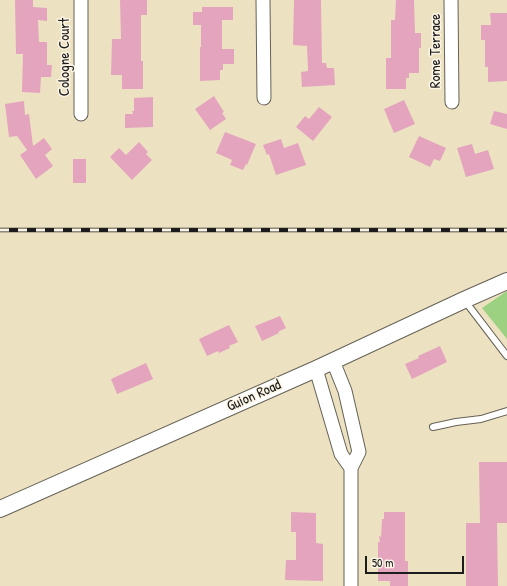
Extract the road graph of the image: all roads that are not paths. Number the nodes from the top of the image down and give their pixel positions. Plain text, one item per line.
1 (81, 0) edge
2 (263, 0) edge
3 (452, 0) edge
4 (264, 98) dead end
5 (452, 102) dead end
6 (81, 114) dead end
7 (507, 281) edge
8 (464, 300) junction
9 (507, 356) edge
10 (334, 361) junction
11 (316, 369) junction
12 (507, 411) edge
13 (433, 427) dead end
14 (351, 468) junction
15 (0, 509) edge
16 (351, 586) edge

1 - 6 street, Cologne Court
2 - 4 street
3 - 5 street, Rome Terrace
7 - 8 street, Guion Road
8 - 9 lane
8 - 10 street, Guion Road
10 - 11 street, Guion Road
10 - 14 street
11 - 14 street
11 - 15 street, Guion Road
12 - 13 lane
14 - 16 street

